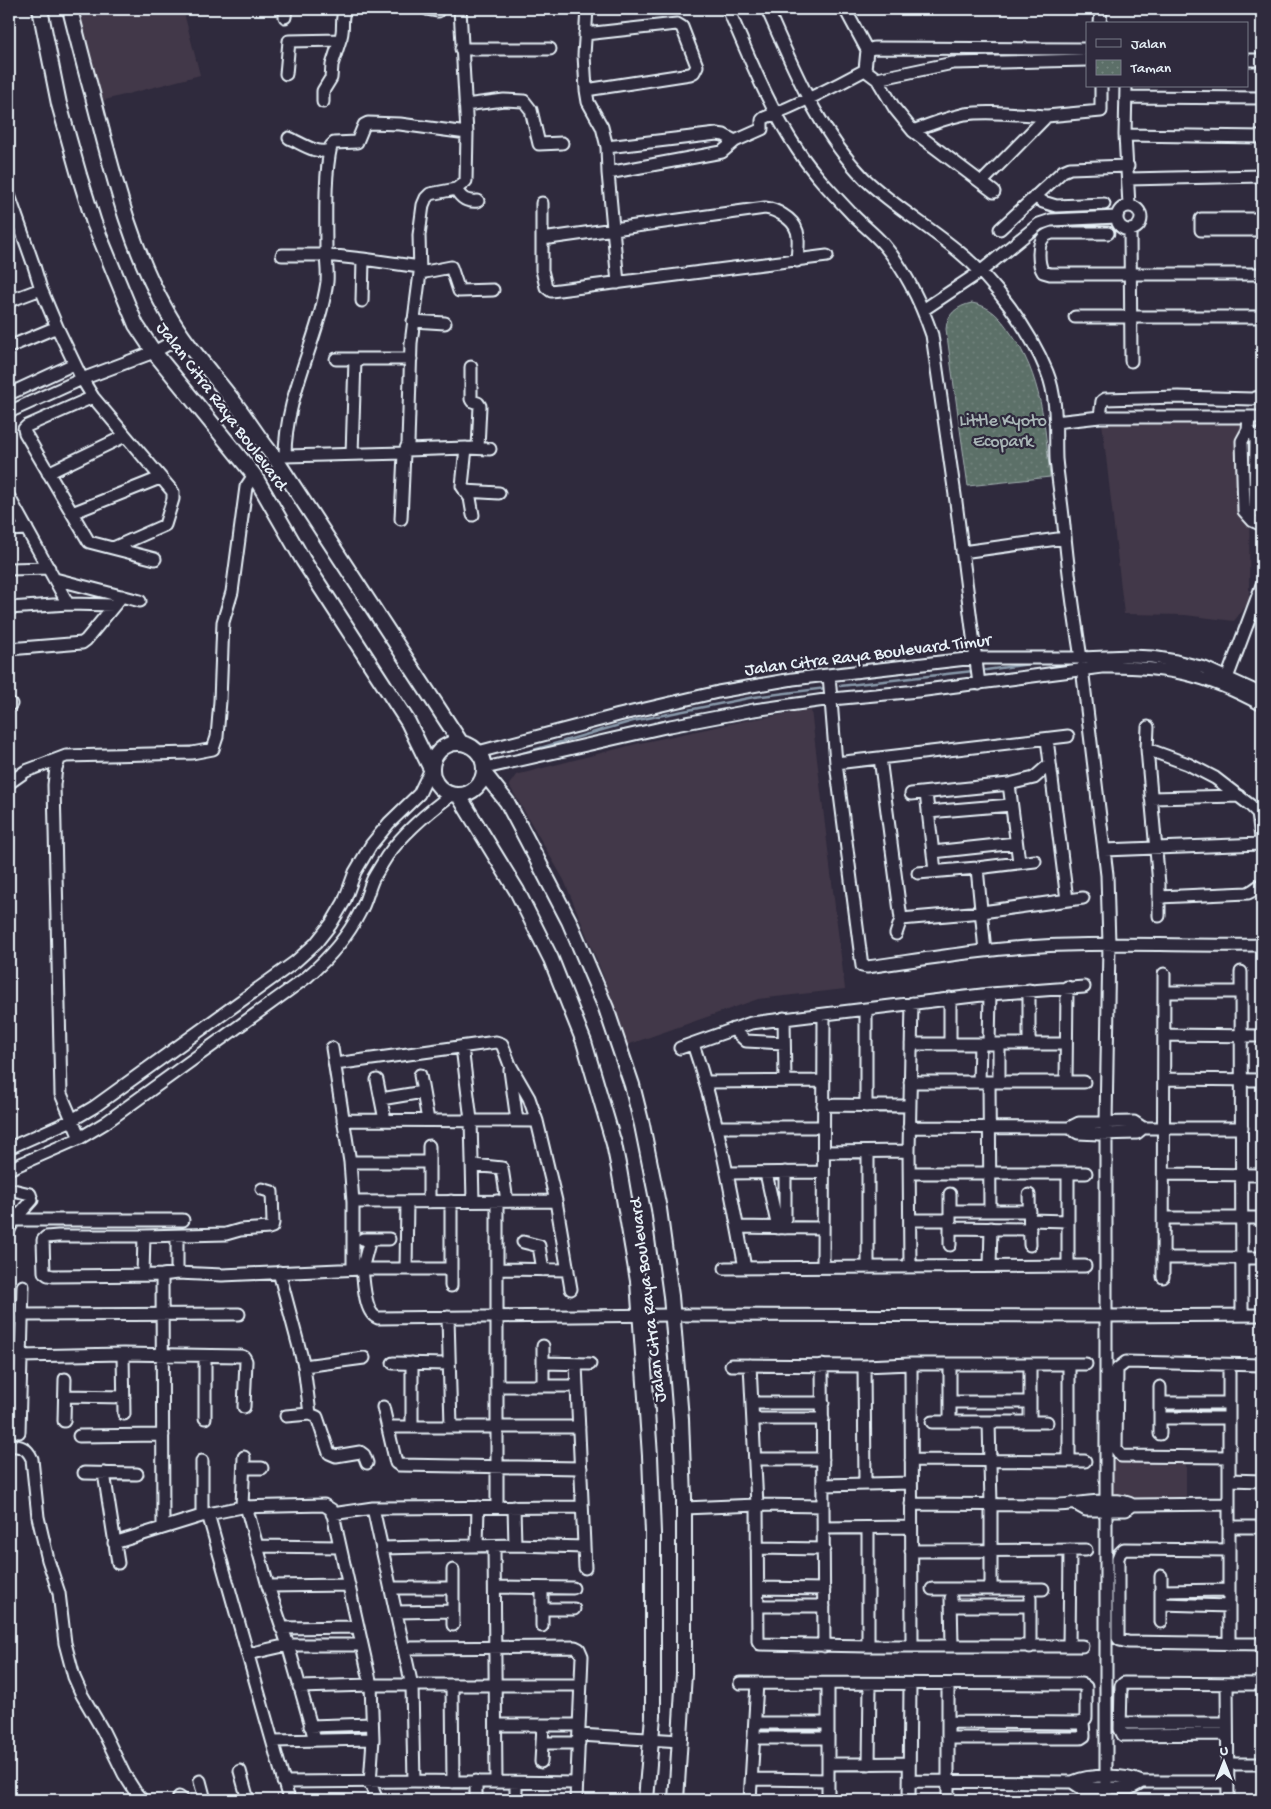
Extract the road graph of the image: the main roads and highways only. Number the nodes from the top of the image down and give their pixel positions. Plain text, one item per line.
1 (40, 9) edge
2 (70, 9) edge
3 (461, 743) junction
4 (431, 769) junction
5 (485, 771) junction
6 (455, 795) junction
7 (646, 1800) edge
8 (676, 1800) edge

1 - 4 main road, Jalan Citra Raya Boulevard
2 - 3 main road, Jalan Citra Raya Boulevard
3 - 4 main road
3 - 5 main road
4 - 6 main road
5 - 6 main road
5 - 8 main road, Jalan Citra Raya Boulevard
6 - 7 main road, Jalan Citra Raya Boulevard

